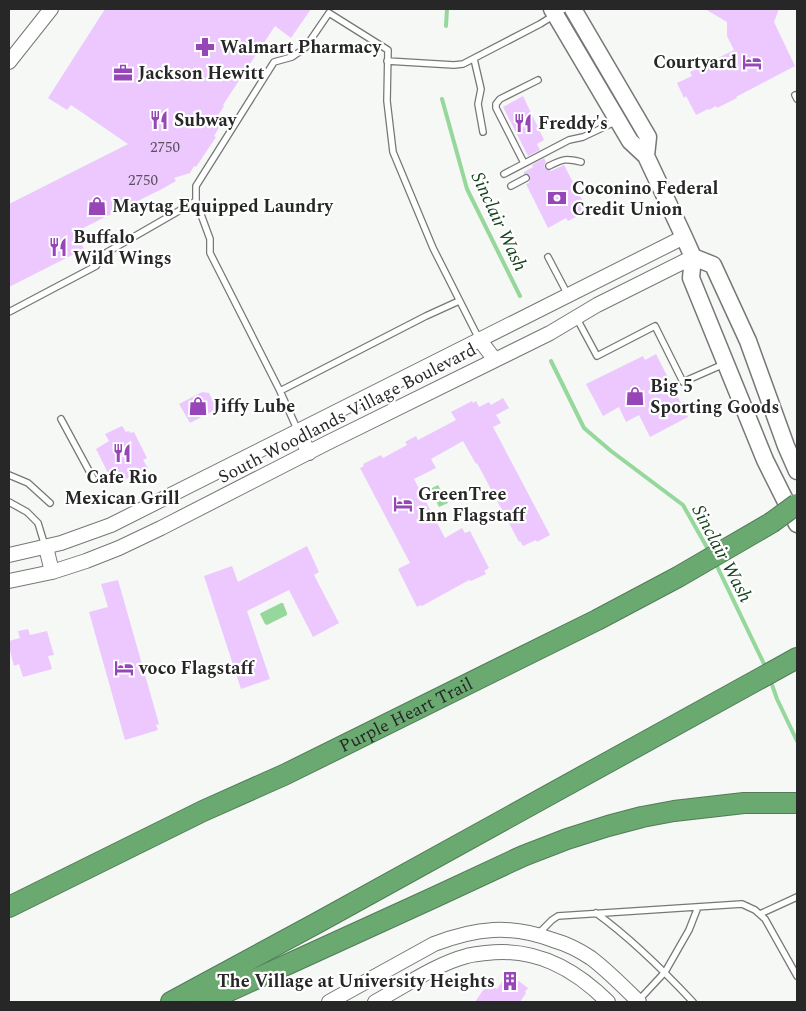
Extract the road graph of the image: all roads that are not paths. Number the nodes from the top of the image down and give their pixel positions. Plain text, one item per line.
1 (51, 9) edge
2 (573, 9) edge
3 (558, 10) edge
4 (474, 59) junction
5 (387, 61) junction
6 (9, 62) edge
7 (538, 80) dead end
8 (619, 120) junction
9 (482, 132) dead end
10 (646, 156) junction
11 (581, 162) dead end
12 (524, 163) junction
13 (549, 166) dead end
14 (504, 174) dead end
15 (526, 178) dead end
16 (511, 186) dead end
17 (196, 201) junction
18 (684, 237) junction
19 (548, 257) dead end
20 (692, 257) junction
21 (568, 296) junction
22 (459, 300) junction
23 (9, 312) edge
24 (576, 317) junction
25 (479, 340) junction
26 (495, 360) junction
27 (726, 363) junction
28 (280, 391) junction
29 (61, 419) dead end
30 (298, 431) junction
31 (309, 453) junction
32 (797, 471) edge
33 (9, 475) edge
34 (94, 480) dead end
35 (9, 502) edge
36 (50, 503) dead end
37 (797, 504) edge
38 (797, 509) edge
39 (772, 523) junction
40 (797, 524) edge
41 (46, 547) junction
42 (9, 555) edge
43 (52, 572) junction
44 (9, 581) edge
45 (797, 658) edge
46 (797, 803) edge
47 (797, 897) edge
48 (9, 907) edge
49 (698, 907) junction
50 (596, 913) junction
51 (760, 914) junction
52 (538, 934) junction
53 (665, 972) junction
54 (797, 976) edge
55 (171, 1002) edge
56 (205, 1002) edge
57 (329, 1002) edge
58 (375, 1002) edge
59 (608, 1002) edge
60 (638, 1002) edge
61 (693, 1002) edge

1 - 6 street
2 - 10 main road
3 - 4 lane
3 - 8 main road
4 - 5 lane
4 - 9 lane
5 - 17 lane
5 - 22 lane
7 - 12 lane
8 - 10 main road
8 - 12 lane
10 - 18 main road
11 - 13 lane
12 - 14 lane
15 - 16 lane
17 - 23 lane
17 - 28 lane
18 - 20 main road
18 - 21 street, South Woodlands Village Boulevard
19 - 21 lane
20 - 24 street, South Woodlands Village Boulevard
20 - 27 main road
20 - 32 main road
21 - 25 street, South Woodlands Village Boulevard
22 - 25 lane
22 - 28 lane
24 - 26 street, South Woodlands Village Boulevard
24 - 27 lane
25 - 26 street
25 - 30 street, South Woodlands Village Boulevard
26 - 31 street, South Woodlands Village Boulevard
27 - 40 main road
28 - 30 lane
29 - 34 lane
30 - 31 street
30 - 41 street, South Woodlands Village Boulevard
31 - 43 street, South Woodlands Village Boulevard
33 - 36 lane
35 - 41 lane
37 - 39 highway, bridge
38 - 39 highway, Purple Heart Trail, bridge
39 - 48 highway, Purple Heart Trail
41 - 42 street, South Woodlands Village Boulevard
41 - 43 street
43 - 44 street, South Woodlands Village Boulevard
45 - 55 highway
46 - 56 highway
47 - 51 lane
49 - 50 lane
49 - 51 lane
49 - 53 lane
50 - 52 lane
50 - 53 lane
51 - 54 lane
52 - 57 street
52 - 60 street
53 - 60 lane
53 - 61 lane
58 - 59 street

